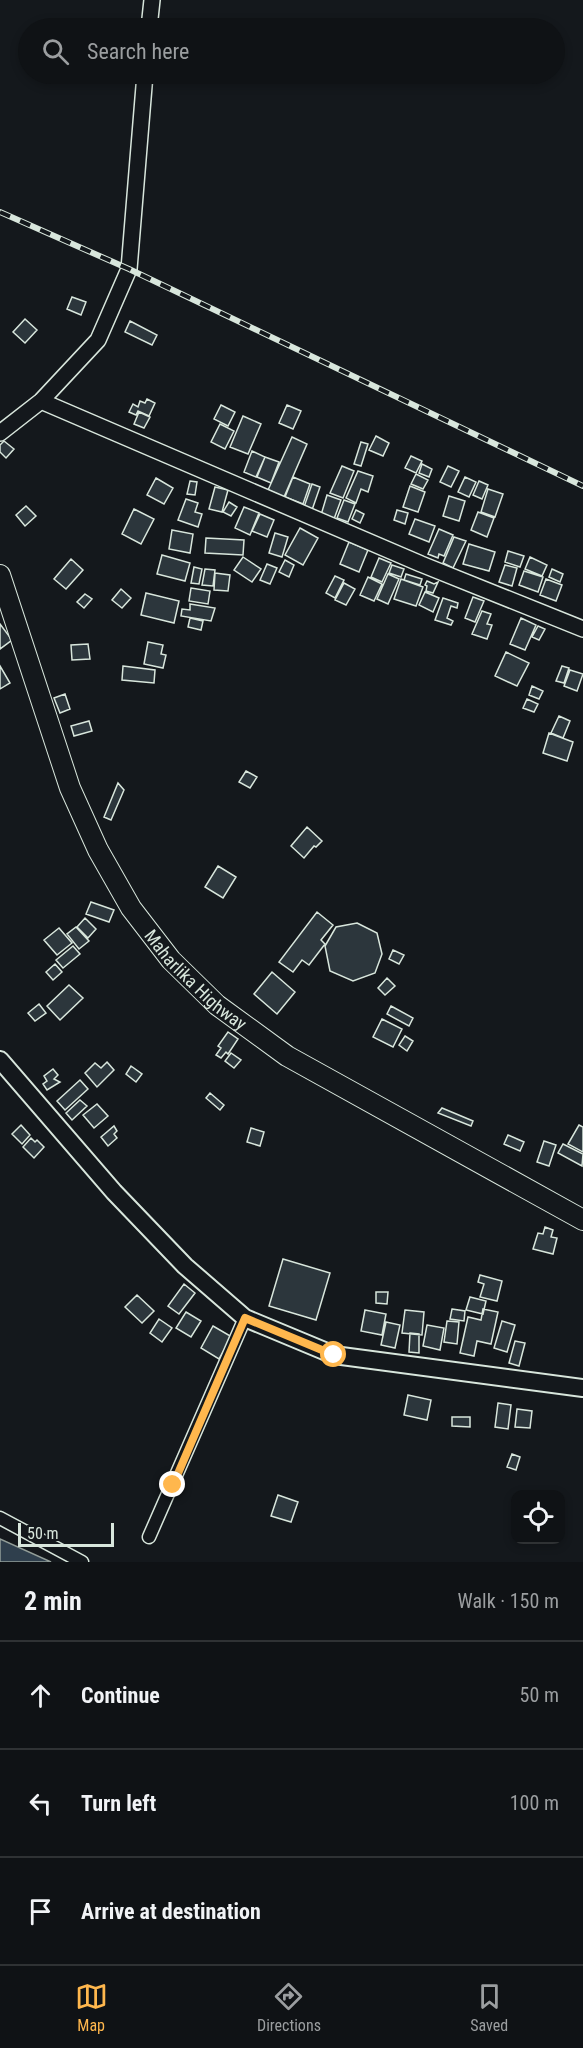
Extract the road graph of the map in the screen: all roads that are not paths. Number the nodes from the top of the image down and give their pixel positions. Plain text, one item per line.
1 (152, 0) edge
2 (150, 18) edge
3 (145, 84) edge
4 (41, 401) junction
5 (0, 433) edge
6 (0, 575) edge
7 (583, 629) edge
8 (0, 1060) edge
9 (583, 1220) edge
10 (245, 1318) junction
11 (583, 1388) edge
12 (0, 1518) edge
13 (149, 1537) dead end
14 (82, 1562) edge

1 - 2 street
3 - 4 street
4 - 5 street
4 - 7 street
6 - 9 highway, Maharlika Highway
8 - 10 main road
10 - 11 main road
10 - 13 street
12 - 14 street

